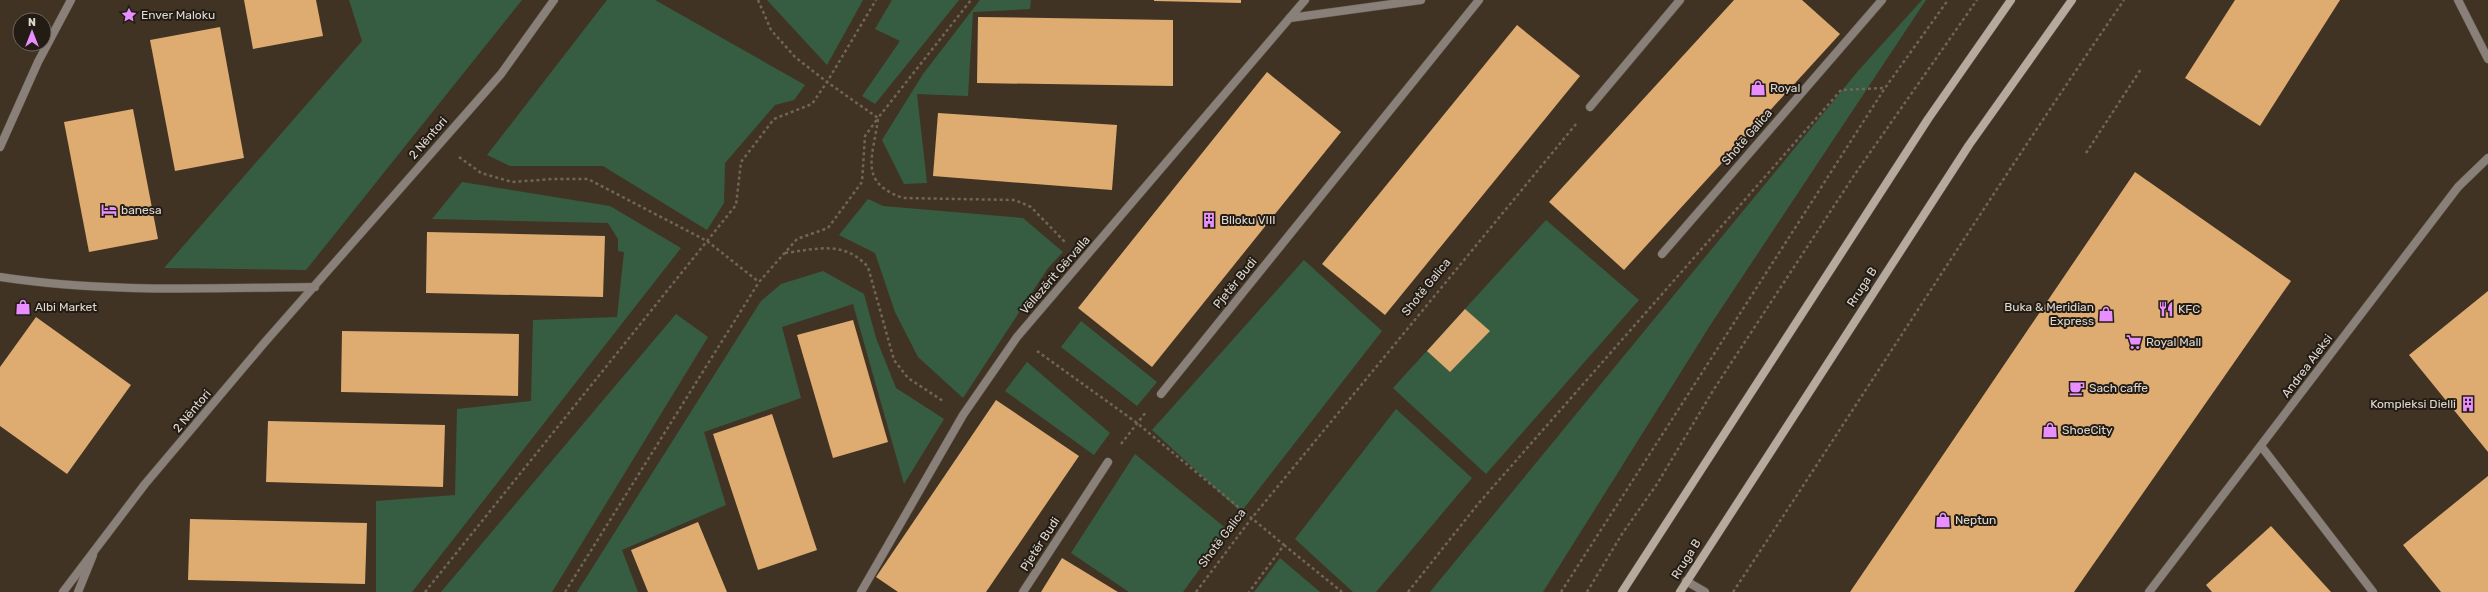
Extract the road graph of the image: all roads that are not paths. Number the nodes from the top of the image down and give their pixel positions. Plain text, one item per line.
1 (71, 0) edge
2 (554, 0) edge
3 (1305, 0) edge
4 (1421, 0) edge
5 (1479, 0) edge
6 (1680, 0) edge
7 (1882, 0) edge
8 (2011, 0) edge
9 (2072, 0) edge
10 (2458, 0) edge
11 (1290, 18) junction
12 (2488, 59) edge
13 (1590, 107) road end
14 (0, 147) edge
15 (2488, 158) edge
16 (1662, 254) dead end
17 (0, 277) edge
18 (315, 287) junction
19 (1161, 394) road end
20 (2261, 446) junction
21 (1108, 462) road end
22 (93, 554) junction
23 (1686, 581) junction
24 (2153, 590) edge
25 (63, 592) edge
26 (78, 592) edge
27 (861, 592) edge
28 (1023, 592) edge
29 (1622, 592) edge
30 (1680, 592) edge
31 (1705, 592) edge
32 (2373, 592) edge

1 - 14 street
2 - 18 street, 2 Nëntori
3 - 11 street, Vëllezërit Gërvalla
4 - 11 street
5 - 19 street, Pjetër Budi
6 - 13 street
7 - 16 street, Shotë Galica
8 - 29 main road
9 - 23 main road, Rruga B
10 - 12 street
11 - 27 street, Vëllezërit Gërvalla
15 - 20 street, Andrea Aleksi
17 - 18 street
18 - 22 street, 2 Nëntori
20 - 24 street, Andrea Aleksi
20 - 32 street
21 - 28 street, Pjetër Budi
22 - 25 street, 2 Nëntori
22 - 26 street, 2 Nëntori
23 - 30 main road, Rruga B
23 - 31 street

